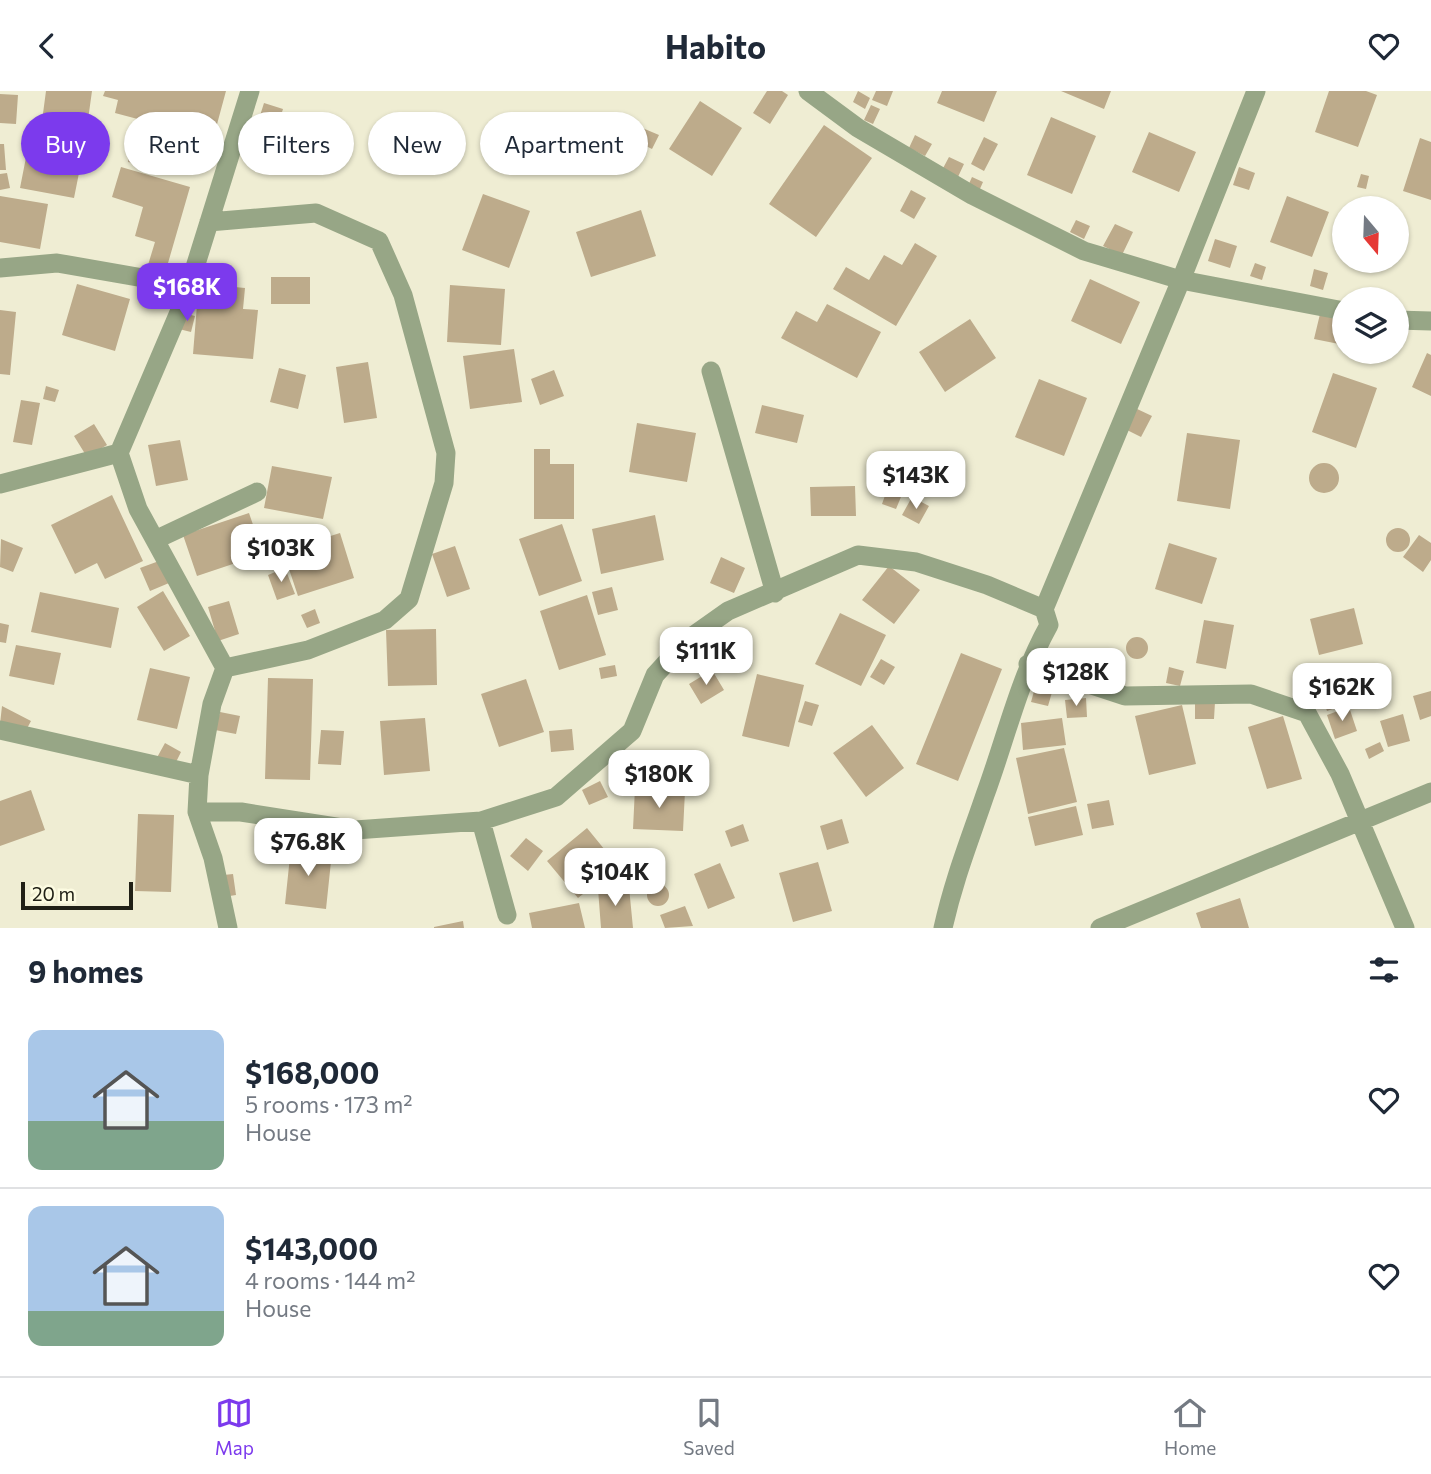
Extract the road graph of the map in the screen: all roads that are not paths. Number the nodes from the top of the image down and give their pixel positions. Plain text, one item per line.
1 (250, 91) edge
2 (808, 91) edge
3 (1256, 91) edge
4 (209, 222) junction
5 (0, 268) edge
6 (1181, 280) junction
7 (186, 296) junction
8 (1332, 308) edge
9 (1409, 320) edge
10 (1431, 321) edge
11 (711, 371) dead end
12 (119, 453) junction
13 (0, 486) edge
14 (257, 492) dead end
15 (157, 539) junction
16 (775, 593) junction
17 (1044, 609) junction
18 (1028, 664) junction
19 (225, 668) junction
20 (0, 730) edge
21 (199, 775) junction
22 (1431, 792) edge
23 (197, 812) junction
24 (481, 821) junction
25 (1359, 822) junction
26 (507, 915) dead end
27 (228, 928) edge
28 (943, 928) edge
29 (1100, 928) edge
30 (1405, 928) edge

1 - 4 street
2 - 6 street
3 - 6 street
4 - 7 street
4 - 19 street
5 - 7 street
6 - 8 street
6 - 17 street
7 - 12 street
9 - 10 street
11 - 16 street
12 - 13 street
12 - 15 street
14 - 15 street
15 - 19 street
16 - 17 street
16 - 24 street
17 - 18 street
18 - 25 street
18 - 28 street
19 - 21 street
20 - 21 street
21 - 23 street
22 - 25 street
23 - 24 street
23 - 27 street
24 - 26 street
25 - 29 street
25 - 30 street

